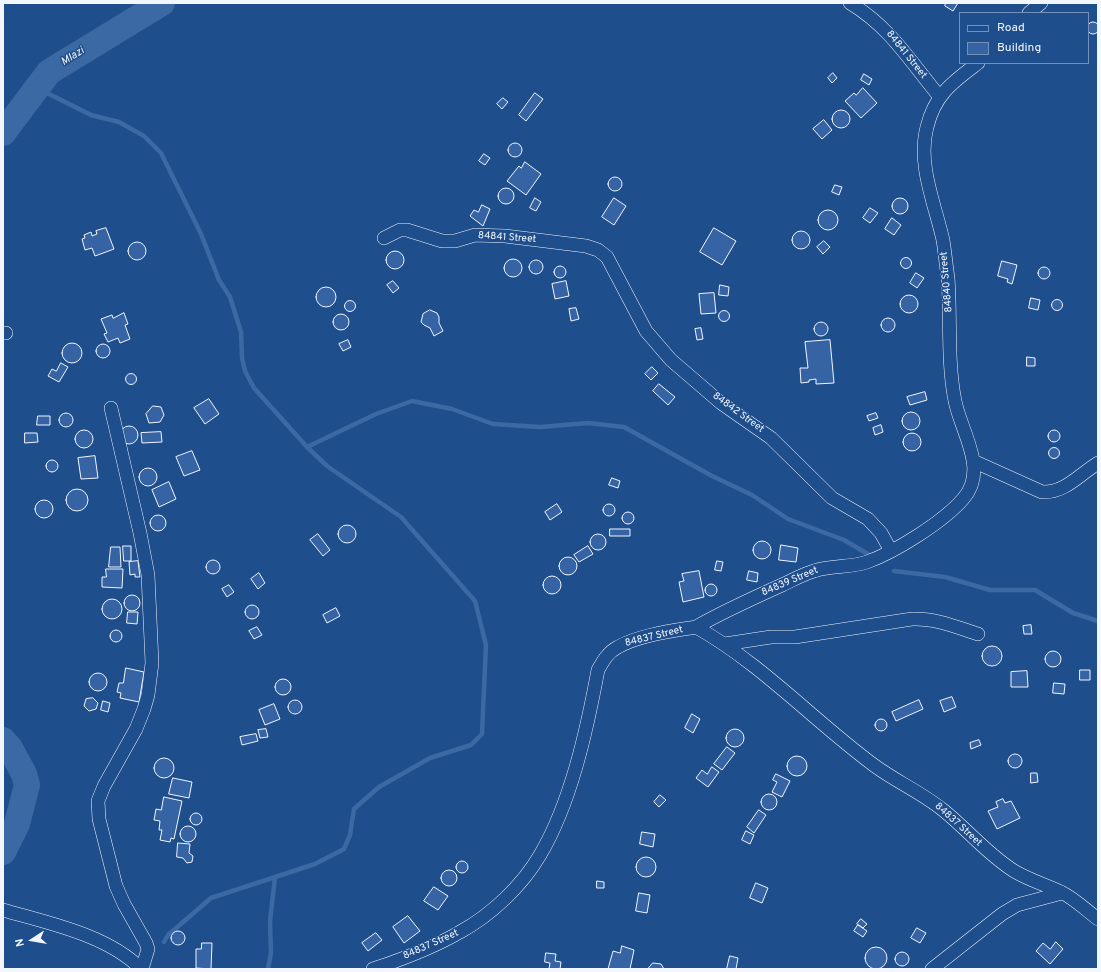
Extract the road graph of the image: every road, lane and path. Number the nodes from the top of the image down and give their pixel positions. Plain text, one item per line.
1 (850, 3) edge
2 (1041, 3) edge
3 (1030, 12) edge
4 (977, 64) edge
5 (939, 96) junction
6 (384, 238) dead end
7 (607, 256) joint
8 (111, 408) dead end
9 (973, 461) junction
10 (1098, 463) edge
11 (948, 512) joint
12 (891, 551) junction
13 (696, 627) junction
14 (978, 634) dead end
15 (725, 644) junction
16 (1062, 893) junction
17 (3, 910) edge
18 (1098, 919) edge
19 (141, 969) edge
20 (373, 969) edge
21 (932, 969) edge

1 - 5 street, 84841 Street
2 - 3 street
4 - 5 street, 84840 Street
5 - 9 street, 84840 Street
6 - 7 street, 84841 Street
7 - 12 street, 84842 Street
8 - 19 street
9 - 10 street
9 - 11 street, 84840 Street
11 - 12 street, 84839 Street
12 - 13 street, 84839 Street
13 - 15 street, 84837 Street
13 - 20 street, 84837 Street
14 - 15 street
15 - 16 street, 84837 Street
16 - 18 street, 84837 Street
16 - 21 street
17 - 19 street

